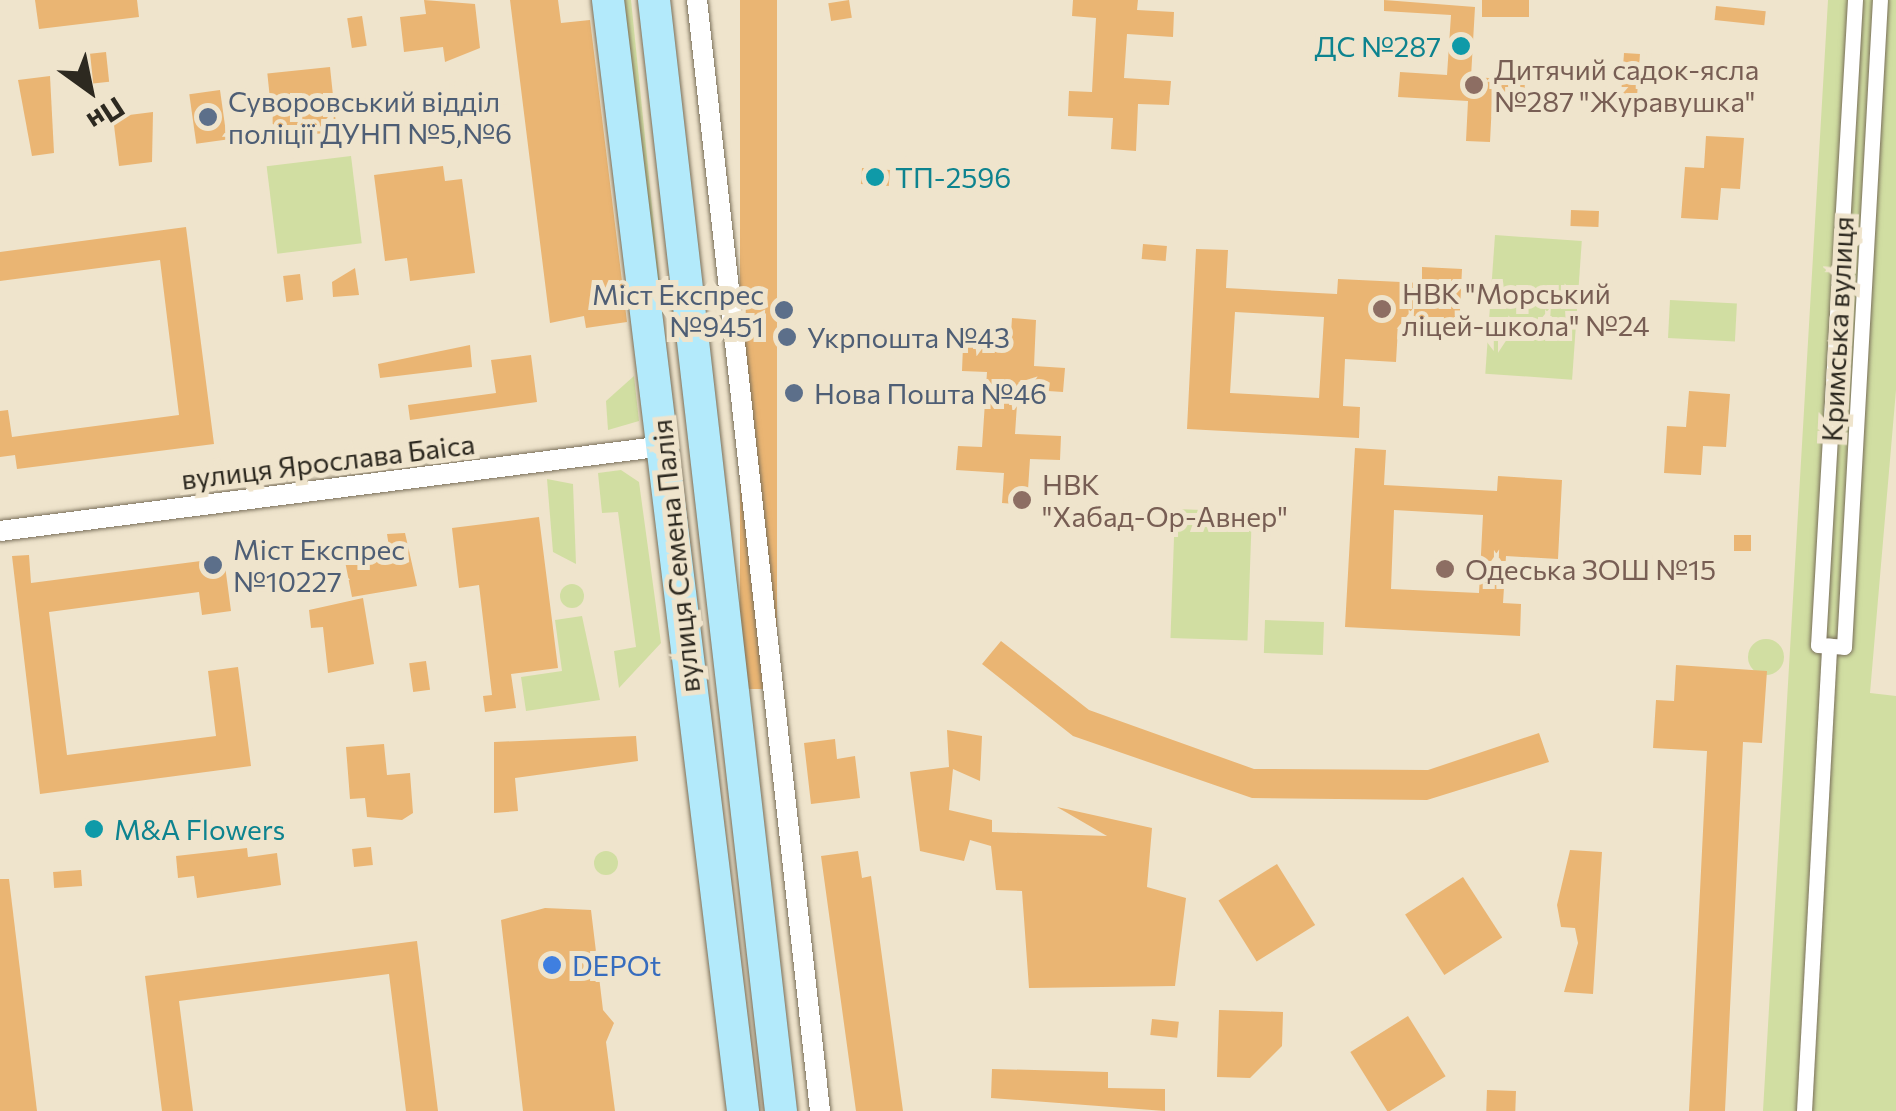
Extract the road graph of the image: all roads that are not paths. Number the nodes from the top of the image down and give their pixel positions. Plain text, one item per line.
1 (608, 0) edge
2 (654, 0) edge
3 (697, 0) edge
4 (1854, 0) edge
5 (1880, 0) edge
6 (694, 324) junction
7 (650, 328) junction
8 (664, 446) junction
9 (0, 531) edge
10 (1829, 646) junction
11 (744, 1111) edge
12 (782, 1111) edge
13 (820, 1111) edge
14 (1804, 1111) edge

1 - 7 main road, вулиця Семена Палія
2 - 6 main road, вулиця Семена Палія
3 - 13 street
4 - 10 street, Кримська вулиця
5 - 10 street, Кримська вулиця
6 - 7 main road
6 - 12 main road, вулиця Семена Палія
7 - 8 main road, вулиця Семена Палія
8 - 9 street, вулиця Ярослава Баіса
8 - 11 main road, вулиця Семена Палія
10 - 14 street, Кримська вулиця

